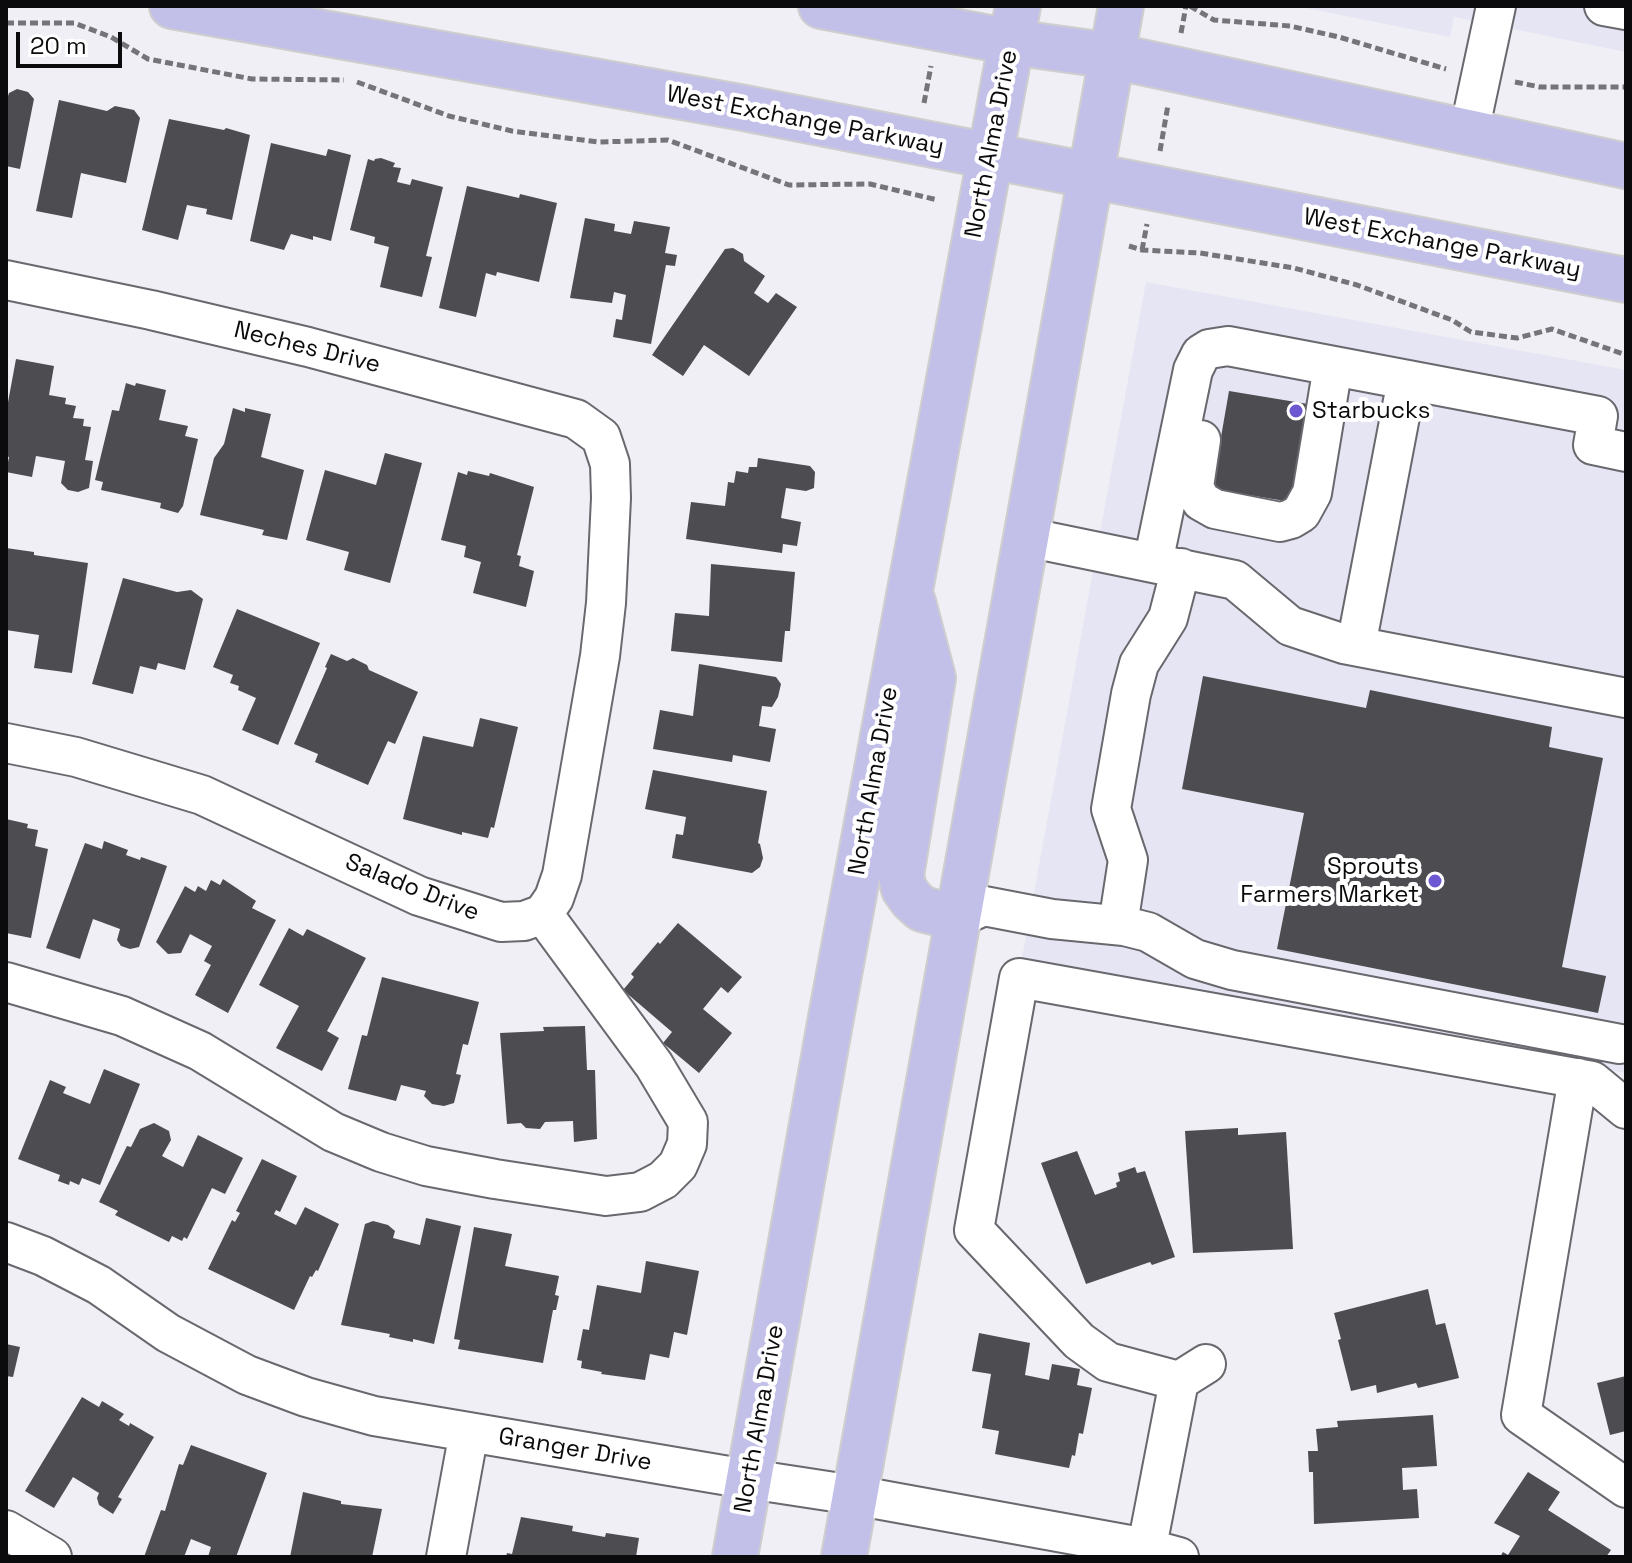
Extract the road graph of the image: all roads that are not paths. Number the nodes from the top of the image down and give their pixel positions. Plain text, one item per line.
1 (172, 6) edge
2 (821, 6) edge
3 (1121, 6) edge
4 (1496, 6) edge
5 (1604, 6) edge
6 (1626, 10) edge
7 (1014, 24) edge
8 (1113, 56) junction
9 (1469, 132) junction
10 (989, 157) junction
11 (1626, 166) edge
12 (1091, 177) junction
13 (6, 280) edge
14 (1626, 280) edge
15 (1223, 346) junction
16 (1333, 366) junction
17 (1407, 380) junction
18 (1626, 452) edge
19 (1026, 537) junction
20 (1167, 566) junction
21 (910, 588) junction
22 (1356, 646) junction
23 (1626, 698) edge
24 (6, 743) edge
25 (543, 914) junction
26 (957, 918) junction
27 (1118, 925) junction
28 (6, 982) edge
29 (1620, 1044) dead end
30 (1578, 1078) junction
31 (1626, 1109) edge
32 (6, 1242) edge
33 (469, 1432) junction
34 (749, 1479) junction
35 (1626, 1488) edge
36 (854, 1495) junction
37 (6, 1530) edge
38 (1157, 1554) edge
39 (52, 1557) edge
40 (446, 1557) edge
41 (735, 1557) edge
42 (844, 1557) edge

1 - 10 main road, West Exchange Parkway
2 - 7 main road
3 - 8 main road
4 - 9 street
5 - 6 street
7 - 8 main road
7 - 10 main road, North Alma Drive
8 - 9 main road
8 - 12 main road
9 - 11 main road
10 - 12 main road, West Exchange Parkway
10 - 21 main road, North Alma Drive
12 - 14 main road, West Exchange Parkway
12 - 19 main road
13 - 25 street, Neches Drive
15 - 16 street
15 - 16 street
15 - 20 street
16 - 17 street
17 - 18 street
17 - 22 street
19 - 20 street
19 - 26 main road
20 - 22 street
20 - 27 street
21 - 26 main road
21 - 34 main road, North Alma Drive
22 - 23 street
24 - 25 street, Salado Drive
25 - 28 street
26 - 27 street
26 - 36 main road
27 - 29 street
30 - 31 street
30 - 35 street
30 - 38 street
32 - 33 street, Granger Drive
33 - 34 street, Granger Drive
33 - 40 street
34 - 36 street, Granger Drive
34 - 41 main road, North Alma Drive
36 - 38 street, Granger Drive
36 - 42 main road
37 - 39 street

